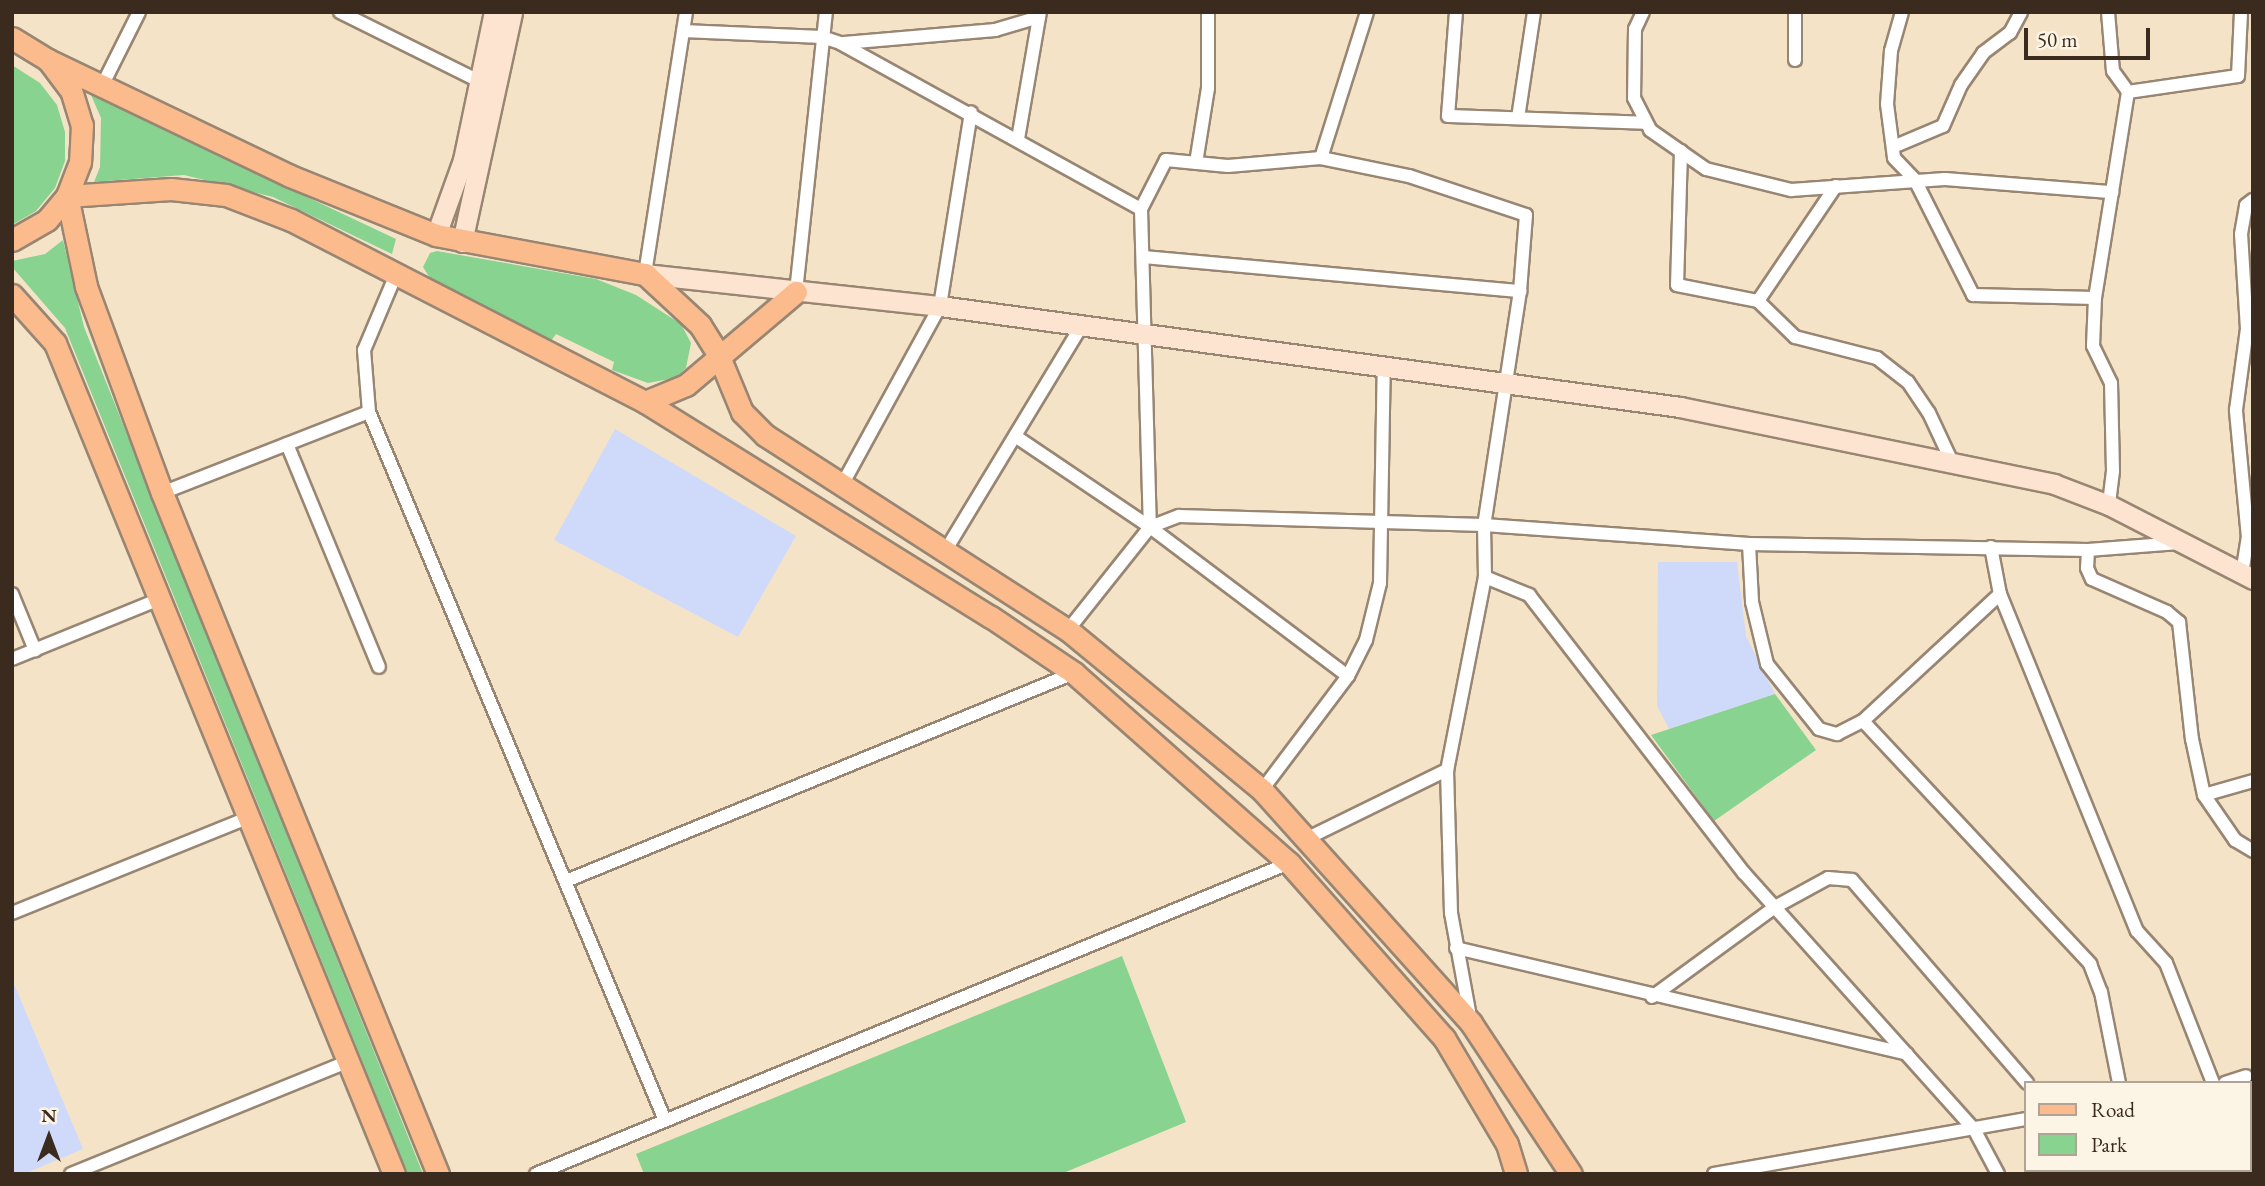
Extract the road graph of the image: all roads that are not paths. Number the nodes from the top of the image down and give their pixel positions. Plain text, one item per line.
1 (139, 12) edge
2 (340, 12) edge
3 (494, 12) edge
4 (512, 12) edge
5 (686, 12) edge
6 (826, 12) edge
7 (1208, 12) edge
8 (1367, 12) edge
9 (1456, 12) edge
10 (1534, 12) edge
11 (1643, 12) edge
12 (1795, 12) edge
13 (1902, 12) edge
14 (2021, 12) edge
15 (2108, 12) edge
16 (2241, 12) edge
17 (1039, 15) edge
18 (682, 31) junction
19 (822, 37) junction
20 (12, 38) edge
21 (840, 43) junction
22 (48, 60) junction
23 (1795, 60) dead end
24 (479, 81) junction
25 (103, 84) junction
26 (2128, 92) junction
27 (971, 112) junction
28 (1518, 118) junction
29 (1646, 123) junction
30 (1018, 139) junction
31 (1893, 147) junction
32 (1681, 151) junction
33 (1321, 158) junction
34 (1196, 163) junction
35 (1915, 180) junction
36 (1836, 186) junction
37 (2112, 192) junction
38 (67, 196) junction
39 (2253, 200) edge
40 (1141, 209) junction
41 (436, 235) junction
42 (12, 240) edge
43 (462, 242) junction
44 (1144, 257) junction
45 (397, 272) junction
46 (645, 274) junction
47 (1521, 291) junction
48 (796, 292) junction
49 (12, 295) edge
50 (2095, 298) junction
51 (1758, 301) junction
52 (940, 306) junction
53 (1080, 328) junction
54 (1144, 335) junction
55 (718, 354) junction
56 (1384, 364) junction
57 (1503, 380) junction
58 (645, 402) junction
59 (369, 412) junction
60 (1015, 436) junction
61 (287, 444) junction
62 (1952, 461) junction
63 (842, 485) junction
64 (162, 493) junction
65 (2109, 505) junction
66 (1384, 523) junction
67 (1484, 525) junction
68 (1150, 527) junction
69 (2182, 543) junction
70 (1749, 544) junction
71 (1991, 547) junction
72 (947, 548) junction
73 (2088, 550) junction
74 (1485, 577) junction
75 (2247, 577) edge
76 (12, 594) edge
77 (2000, 594) junction
78 (160, 598) junction
79 (1068, 630) junction
80 (35, 650) junction
81 (12, 659) edge
82 (379, 667) dead end
83 (1074, 673) junction
84 (1348, 676) junction
85 (1863, 721) junction
86 (1447, 770) junction
87 (2253, 781) edge
88 (1262, 790) junction
89 (2204, 795) junction
90 (250, 817) junction
91 (1308, 838) junction
92 (2253, 851) edge
93 (1289, 863) junction
94 (566, 881) junction
95 (1776, 907) junction
96 (12, 913) edge
97 (1456, 948) junction
98 (1652, 998) junction
99 (1471, 1023) junction
100 (1907, 1054) junction
101 (349, 1060) junction
102 (2248, 1075) edge
103 (2025, 1081) edge
104 (2119, 1081) edge
105 (2212, 1081) edge
106 (2230, 1081) edge
107 (664, 1118) junction
108 (2024, 1119) edge
109 (1974, 1129) junction
110 (71, 1174) edge
111 (394, 1174) edge
112 (438, 1174) edge
113 (536, 1174) edge
114 (1516, 1174) edge
115 (1571, 1174) edge
116 (1714, 1174) edge
117 (1998, 1174) edge

1 - 25 street
2 - 24 street
3 - 24 main road
4 - 43 main road
5 - 18 street
6 - 19 street
7 - 34 street
8 - 33 street
9 - 28 street
10 - 28 street
11 - 29 street
12 - 23 street
13 - 31 street
14 - 31 street
15 - 26 street
16 - 26 street
17 - 21 street
17 - 30 street
18 - 19 street
18 - 46 street
19 - 21 street
19 - 48 street
20 - 22 main road
21 - 27 street
22 - 25 main road
22 - 38 main road
24 - 41 main road
25 - 41 main road
26 - 37 street
27 - 30 street
27 - 52 street
28 - 29 street
29 - 32 street
30 - 40 street
31 - 35 street
32 - 36 street
32 - 51 street
33 - 34 street
33 - 47 street
34 - 40 street
35 - 36 street
35 - 37 street
35 - 50 street
36 - 51 street
37 - 50 street
38 - 42 main road
38 - 45 main road
38 - 64 main road
39 - 75 street
40 - 44 street
41 - 43 main road
43 - 46 main road
44 - 47 street
44 - 54 street
45 - 58 main road
45 - 59 street
46 - 48 main road
46 - 55 main road
47 - 57 street
48 - 52 main road
48 - 55 main road
49 - 78 main road
50 - 65 street
51 - 62 street
52 - 53 main road
52 - 63 street
53 - 54 main road
53 - 60 street
54 - 56 main road
54 - 68 street
55 - 58 main road
55 - 63 main road
56 - 57 main road
56 - 66 street
57 - 62 main road
57 - 67 street
58 - 83 main road
59 - 61 street
59 - 94 street
60 - 68 street
60 - 72 street
61 - 64 street
61 - 82 street
62 - 65 main road
63 - 72 main road
64 - 112 main road
65 - 69 main road
66 - 67 street
66 - 68 street
66 - 84 street
67 - 70 street
67 - 74 street
68 - 79 street
68 - 84 street
69 - 73 street
69 - 75 main road
70 - 71 street
70 - 85 street
71 - 73 street
71 - 77 street
72 - 79 main road
73 - 89 street
74 - 86 street
74 - 95 street
76 - 80 street
77 - 85 street
77 - 105 street
78 - 80 street
78 - 90 main road
79 - 88 main road
80 - 81 street
83 - 93 main road
83 - 94 street
84 - 88 street
85 - 104 street
86 - 91 street
86 - 97 street
87 - 89 street
88 - 91 main road
89 - 92 street
90 - 96 street
90 - 101 main road
91 - 99 main road
93 - 107 street
93 - 114 main road
94 - 107 street
95 - 98 street
95 - 100 street
95 - 103 street
97 - 98 street
97 - 99 street
98 - 100 street
99 - 115 main road
100 - 109 street
101 - 110 street
101 - 111 main road
102 - 106 street
107 - 113 street
108 - 109 street
109 - 116 street
109 - 117 street

